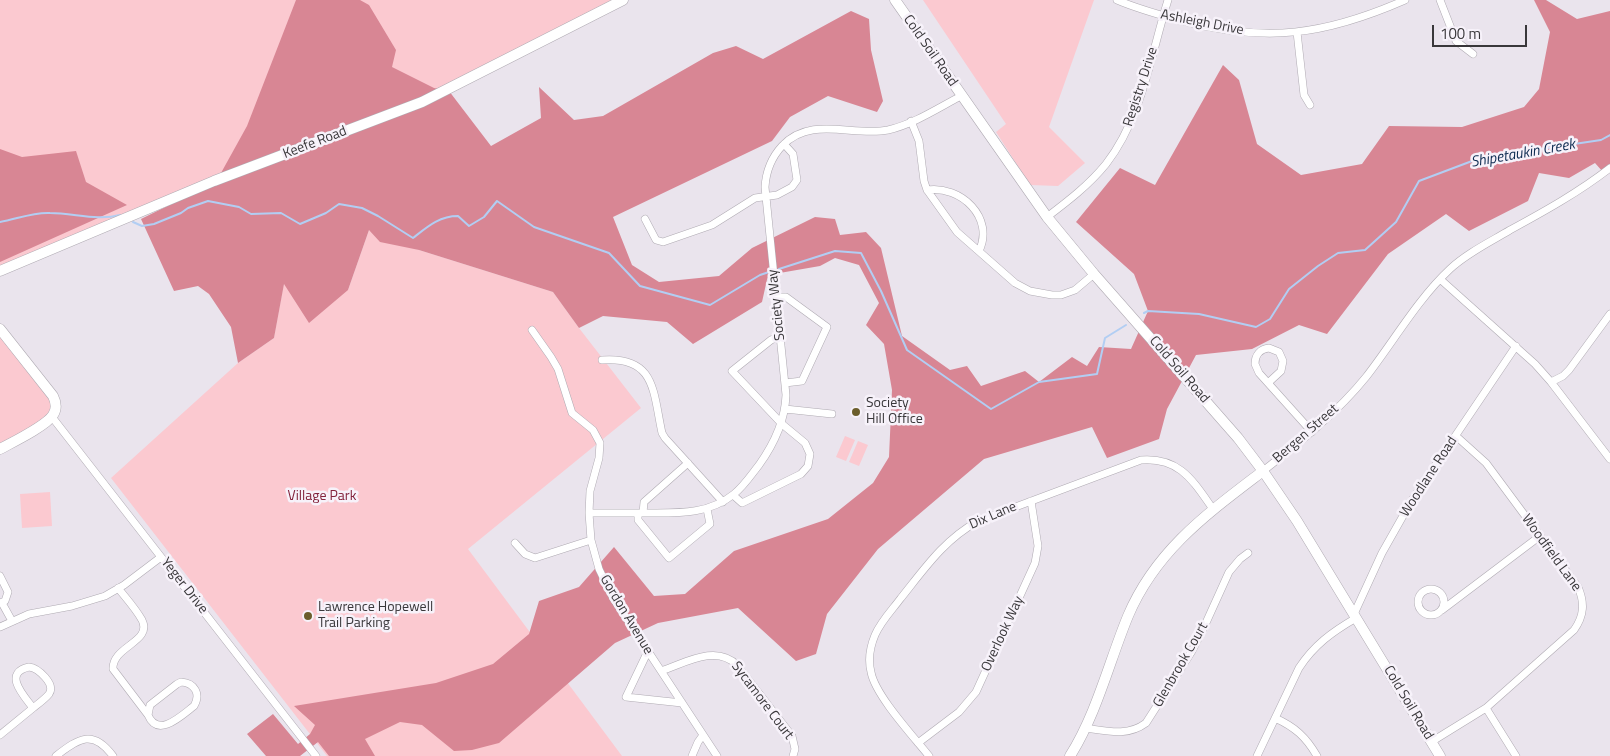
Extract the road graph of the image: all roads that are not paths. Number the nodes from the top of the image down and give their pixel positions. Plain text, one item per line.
1 (623, 0) edge
2 (895, 0) edge
3 (1117, 0) edge
4 (1168, 0) edge
5 (1404, 0) edge
6 (1440, 0) edge
7 (1163, 16) junction
8 (1297, 32) junction
9 (1473, 54) dead end
10 (961, 96) junction
11 (1310, 105) dead end
12 (911, 121) junction
13 (784, 144) junction
14 (1610, 168) edge
15 (927, 190) junction
16 (766, 196) junction
17 (1047, 217) junction
18 (644, 219) dead end
19 (979, 251) junction
20 (0, 271) edge
21 (1094, 274) junction
22 (1440, 278) junction
23 (776, 297) junction
24 (1609, 316) edge
25 (0, 329) edge
26 (532, 330) dead end
27 (780, 336) junction
28 (1516, 346) junction
29 (602, 360) dead end
30 (1551, 382) junction
31 (785, 383) junction
32 (1268, 383) junction
33 (785, 409) junction
34 (832, 414) dead end
35 (52, 417) junction
36 (782, 424) junction
37 (1312, 432) junction
38 (1456, 436) junction
39 (0, 449) edge
40 (1610, 459) edge
41 (688, 463) junction
42 (1263, 471) junction
43 (734, 495) junction
44 (1031, 500) junction
45 (723, 502) junction
46 (707, 509) junction
47 (1213, 509) junction
48 (589, 512) junction
49 (640, 513) junction
50 (1540, 536) junction
51 (591, 540) junction
52 (515, 544) dead end
53 (1248, 553) dead end
54 (161, 557) junction
55 (0, 576) edge
56 (118, 588) junction
57 (1, 603) edge
58 (1442, 610) dead end
59 (1355, 616) junction
60 (12, 621) junction
61 (0, 626) edge
62 (648, 651) junction
63 (661, 671) junction
64 (682, 703) junction
65 (32, 708) junction
66 (1486, 708) junction
67 (148, 715) junction
68 (1275, 718) junction
69 (1085, 728) junction
70 (0, 735) edge
71 (703, 735) junction
72 (1431, 742) junction
73 (918, 743) junction
74 (56, 756) edge
75 (113, 756) edge
76 (316, 756) edge
77 (692, 756) edge
78 (717, 756) edge
79 (793, 756) edge
80 (928, 756) edge
81 (1070, 756) edge
82 (1257, 756) edge
83 (1318, 756) edge
84 (1440, 756) edge
85 (1516, 756) edge

1 - 20 street, Keefe Road
2 - 10 street, Cold Soil Road
3 - 7 street, Ashleigh Drive
4 - 7 street, Registry Drive
5 - 8 street, Ashleigh Drive
6 - 9 street
7 - 8 street, Ashleigh Drive
7 - 17 street, Registry Drive
8 - 11 street
10 - 12 street, Society Way
10 - 17 street, Cold Soil Road
12 - 13 street, Society Way
12 - 15 street
13 - 16 street, Society Way
13 - 16 street
14 - 22 street, Bergen Street
15 - 19 street
15 - 19 street
16 - 18 street
16 - 23 street, Society Way
17 - 21 street, Cold Soil Road
19 - 21 street
21 - 42 street, Cold Soil Road
22 - 28 street
22 - 37 street, Bergen Street
23 - 27 street, Society Way
23 - 31 street
24 - 30 street
25 - 35 street
26 - 48 street, Gordon Avenue
27 - 31 street, Society Way
27 - 36 street
28 - 30 street
28 - 38 street, Woodlane Road
29 - 41 street
30 - 40 street
31 - 33 street, Society Way
32 - 32 street
32 - 37 street
33 - 34 street
33 - 36 street, Society Way
35 - 39 street
35 - 54 street, Yeger Drive
36 - 43 street, Society Way
36 - 43 street
37 - 42 street, Bergen Street
38 - 50 street, Woodfield Lane
38 - 59 street, Woodlane Road
41 - 45 street
41 - 49 street
42 - 47 street, Bergen Street
42 - 59 street, Cold Soil Road
43 - 45 street, Society Way
44 - 47 street, Dix Lane
44 - 73 street, Overlook Way
44 - 73 street, Dix Lane
45 - 46 street, Society Way
46 - 49 street, Society Way
46 - 49 street
47 - 69 street, Bergen Street
48 - 49 street, Society Way
48 - 51 street, Gordon Avenue
50 - 58 street
50 - 66 street, Woodfield Lane
51 - 52 street
51 - 62 street, Gordon Avenue
53 - 69 street, Glenbrook Court
54 - 56 street
54 - 76 street, Yeger Drive
55 - 57 street
56 - 60 street
56 - 67 street
57 - 60 street
59 - 68 street
59 - 72 street, Cold Soil Road
60 - 61 street
62 - 63 street, Gordon Avenue
62 - 64 street
63 - 64 street, Gordon Avenue
63 - 79 street, Sycamore Court
64 - 71 street, Gordon Avenue
65 - 65 street
65 - 70 street
66 - 72 street, Woodfield Lane
66 - 85 street
67 - 67 street
68 - 82 street
68 - 83 street
69 - 81 street, Bergen Street
71 - 77 street
71 - 78 street, Gordon Avenue
72 - 84 street, Cold Soil Road
73 - 80 street, Dix Lane
74 - 75 street

